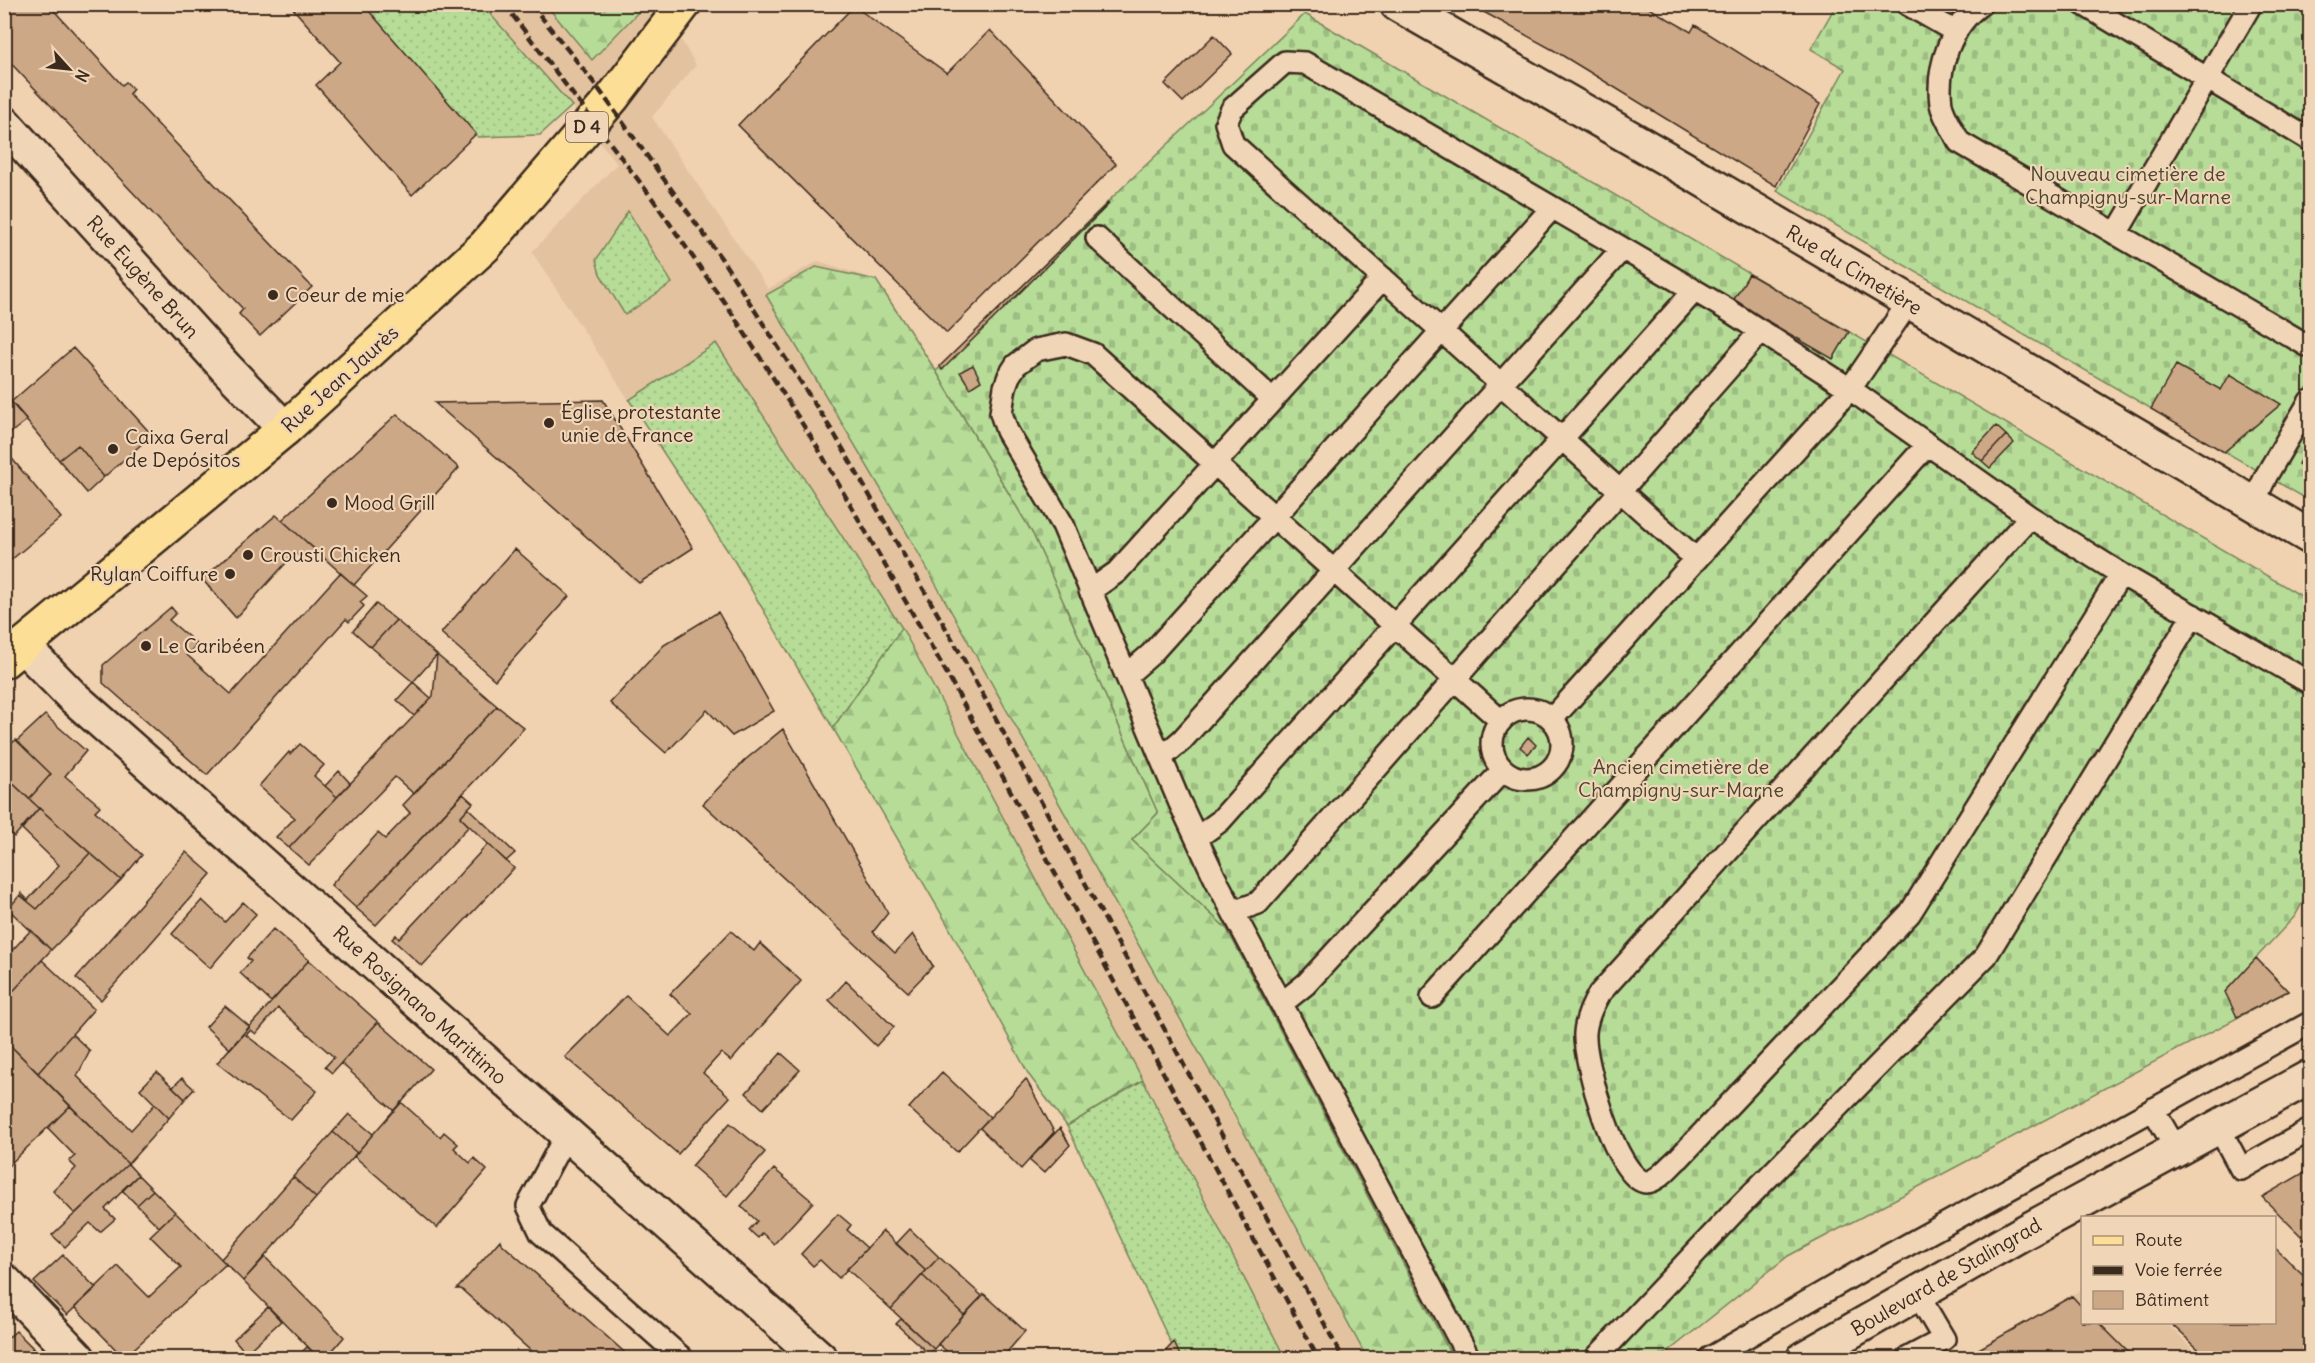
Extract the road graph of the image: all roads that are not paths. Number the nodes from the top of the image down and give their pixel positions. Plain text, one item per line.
1 (684, 4) edge
2 (1397, 4) edge
3 (1907, 4) edge
4 (1981, 4) edge
5 (2083, 4) edge
6 (2251, 4) edge
7 (1956, 33) junction
8 (2208, 79) junction
9 (4, 123) edge
10 (2310, 140) edge
11 (1552, 208) junction
12 (2116, 234) junction
13 (1097, 238) dead end
14 (1622, 249) junction
15 (1383, 278) junction
16 (1694, 291) junction
17 (1909, 302) junction
18 (1441, 331) junction
19 (1761, 332) junction
20 (2310, 347) edge
21 (1501, 384) junction
22 (1850, 389) junction
23 (1273, 400) junction
24 (2310, 401) edge
25 (285, 429) junction
26 (1562, 438) junction
27 (1928, 444) junction
28 (1215, 465) junction
29 (1622, 492) junction
30 (2253, 504) junction
31 (2030, 517) junction
32 (1275, 518) junction
33 (2310, 537) edge
34 (1695, 558) junction
35 (1334, 571) junction
36 (2121, 574) junction
37 (1090, 591) junction
38 (2193, 615) junction
39 (1394, 626) junction
40 (14, 654) edge
41 (1127, 675) junction
42 (1454, 679) junction
43 (2310, 683) edge
44 (1552, 719) junction
45 (1501, 721) junction
46 (1162, 757) junction
47 (1503, 770) junction
48 (1197, 837) junction
49 (1233, 912) junction
50 (1432, 997) dead end
51 (1281, 1004) junction
52 (2310, 1023) edge
53 (2310, 1077) edge
54 (2153, 1109) junction
55 (2218, 1126) junction
56 (2310, 1130) edge
57 (566, 1136) junction
58 (2176, 1149) junction
59 (4, 1281) edge
60 (1917, 1293) junction
61 (78, 1359) edge
62 (682, 1359) edge
63 (820, 1359) edge
64 (1469, 1359) edge
65 (1596, 1359) edge
66 (1710, 1359) edge
67 (1804, 1359) edge
68 (1908, 1359) edge

1 - 25 main road, Rue Jean Jaurès / D 4
2 - 17 street, Rue du Cimetière
3 - 7 lane
4 - 7 lane
5 - 8 lane
6 - 8 lane
7 - 12 lane
8 - 10 lane
8 - 12 lane
9 - 25 street, Rue Eugène Brun
11 - 14 lane
11 - 15 lane
11 - 18 lane
12 - 20 lane
13 - 23 lane
14 - 16 lane
14 - 21 lane
15 - 18 lane
15 - 23 lane
16 - 19 lane
16 - 26 lane
17 - 22 lane
17 - 30 street, Rue du Cimetière
18 - 21 lane
18 - 32 lane
19 - 22 lane
19 - 29 lane
21 - 26 lane
21 - 35 lane
22 - 27 lane
22 - 34 lane
23 - 28 lane
24 - 30 lane
25 - 40 main road, Rue Jean Jaurès / D 4
26 - 29 lane
26 - 39 lane
27 - 31 lane
27 - 50 lane
28 - 32 lane
28 - 37 lane
28 - 37 lane
29 - 34 lane
29 - 42 lane
30 - 33 street, Rue du Cimetière
31 - 36 lane
31 - 36 lane
32 - 35 lane
32 - 41 lane
34 - 44 lane
35 - 39 lane
35 - 46 lane
36 - 38 lane
37 - 41 lane
38 - 43 lane
38 - 65 lane
39 - 42 lane
39 - 48 lane
40 - 57 street, Rue Rosignano Marittimo
41 - 46 lane
42 - 45 lane
42 - 49 lane
44 - 45 lane
44 - 47 lane
45 - 47 lane
46 - 48 lane
47 - 51 lane
48 - 49 lane
49 - 51 lane
51 - 64 lane
52 - 54 lane
53 - 55 street, Boulevard de Stalingrad
54 - 58 lane
54 - 66 lane
55 - 56 lane
55 - 58 street, Boulevard de Stalingrad
57 - 62 lane
57 - 63 street, Rue Rosignano Marittimo
58 - 60 street, Boulevard de Stalingrad
59 - 61 street
60 - 67 street, Boulevard de Stalingrad
60 - 68 lane

